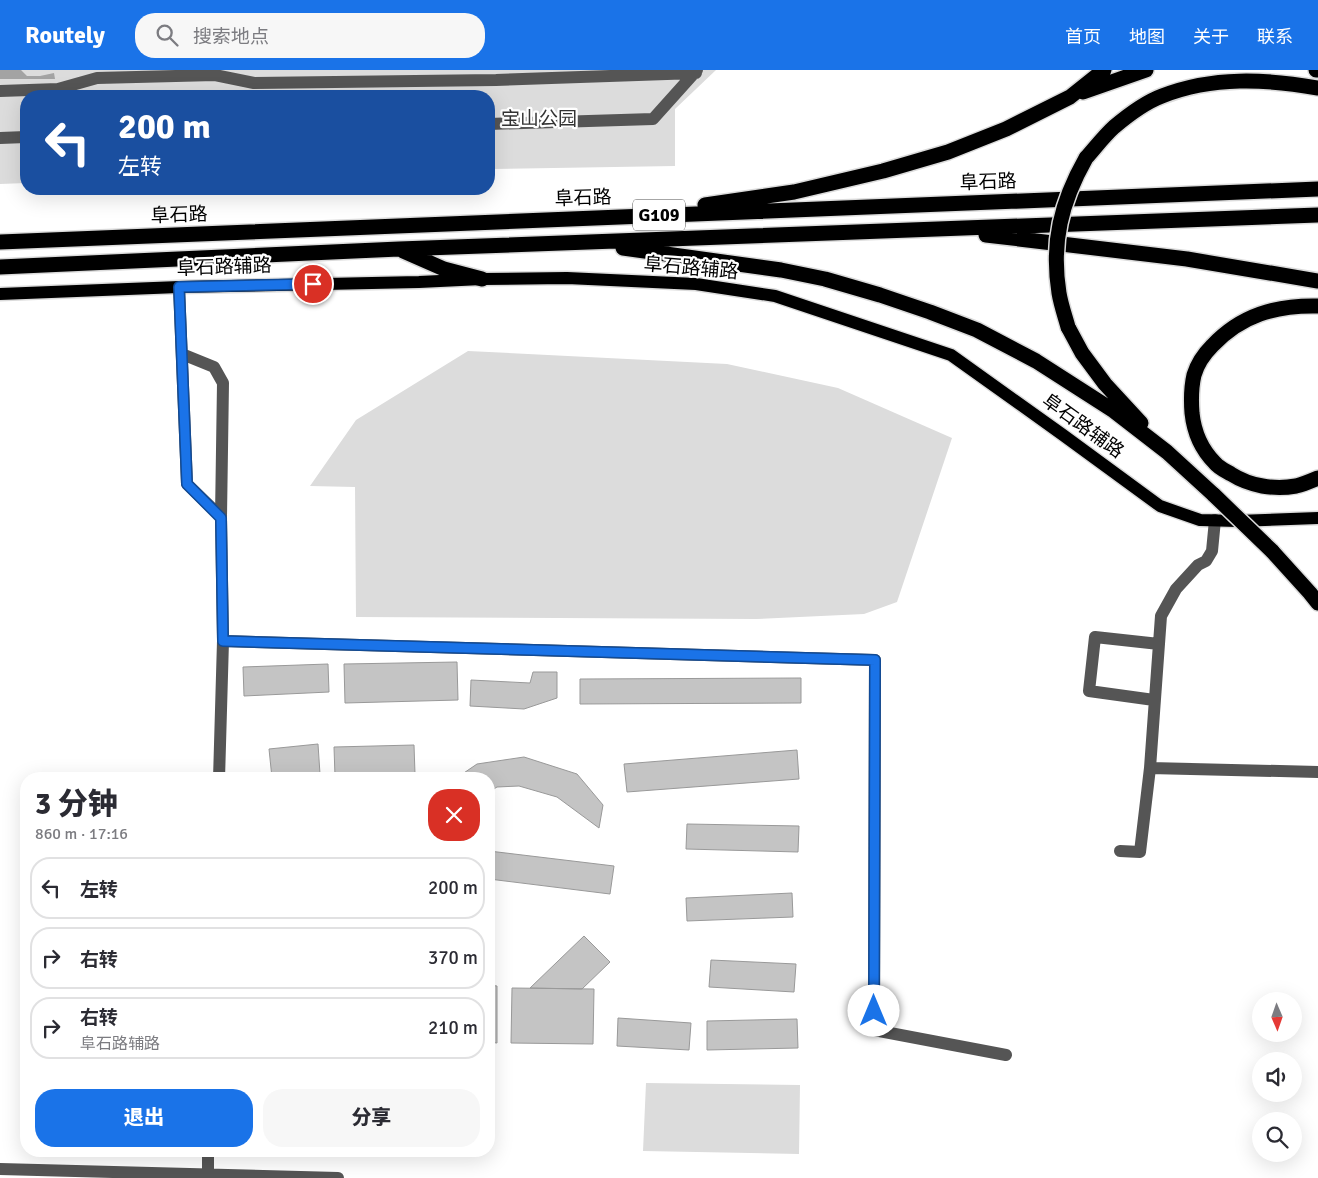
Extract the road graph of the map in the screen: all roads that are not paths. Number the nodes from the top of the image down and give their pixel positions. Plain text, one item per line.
1 (1104, 70) edge
2 (1146, 70) edge
3 (697, 71) edge
4 (1318, 88) edge
5 (20, 90) edge
6 (29, 90) edge
7 (0, 91) edge
8 (1070, 97) junction
9 (495, 124) edge
10 (20, 137) edge
11 (0, 138) edge
12 (1318, 190) edge
13 (1318, 215) edge
14 (630, 216) junction
15 (939, 229) junction
16 (0, 236) edge
17 (38, 240) junction
18 (0, 242) edge
19 (580, 243) junction
20 (399, 249) junction
21 (0, 267) edge
22 (482, 279) junction
23 (1318, 281) edge
24 (179, 287) junction
25 (0, 294) edge
26 (1318, 306) edge
27 (182, 354) junction
28 (1167, 452) junction
29 (1318, 478) edge
30 (221, 518) junction
31 (1318, 518) edge
32 (1215, 520) junction
33 (1318, 603) edge
34 (223, 641) junction
35 (1159, 644) junction
36 (1154, 700) junction
37 (1150, 768) junction
38 (219, 772) edge
39 (1318, 772) edge
40 (1120, 852) dead end
41 (1006, 1055) dead end
42 (208, 1157) edge
43 (0, 1169) edge
44 (208, 1174) junction
45 (338, 1178) edge

1 - 8 highway
2 - 8 highway
3 - 6 street
3 - 9 street
4 - 28 highway, bridge
5 - 7 street
8 - 14 highway
10 - 11 street
12 - 14 highway, 阜石路 / G109
13 - 15 highway, G109
14 - 17 highway, 阜石路 / G109
15 - 19 highway, G109
15 - 23 highway
16 - 17 highway
17 - 18 highway, 阜石路 / G109
19 - 20 highway, G109
19 - 28 highway
20 - 21 highway, G109
20 - 22 highway
22 - 24 main road, 阜石路辅路
22 - 32 main road, 阜石路辅路
24 - 25 main road, 阜石路辅路
24 - 27 street
26 - 29 highway
27 - 30 street
27 - 30 street
28 - 33 highway, bridge
30 - 34 street
31 - 32 main road, 阜石路辅路
32 - 35 street
34 - 38 street
34 - 41 street
35 - 36 street
35 - 36 street
36 - 37 street
37 - 39 street
37 - 40 street
42 - 44 street
43 - 44 street
44 - 45 street

